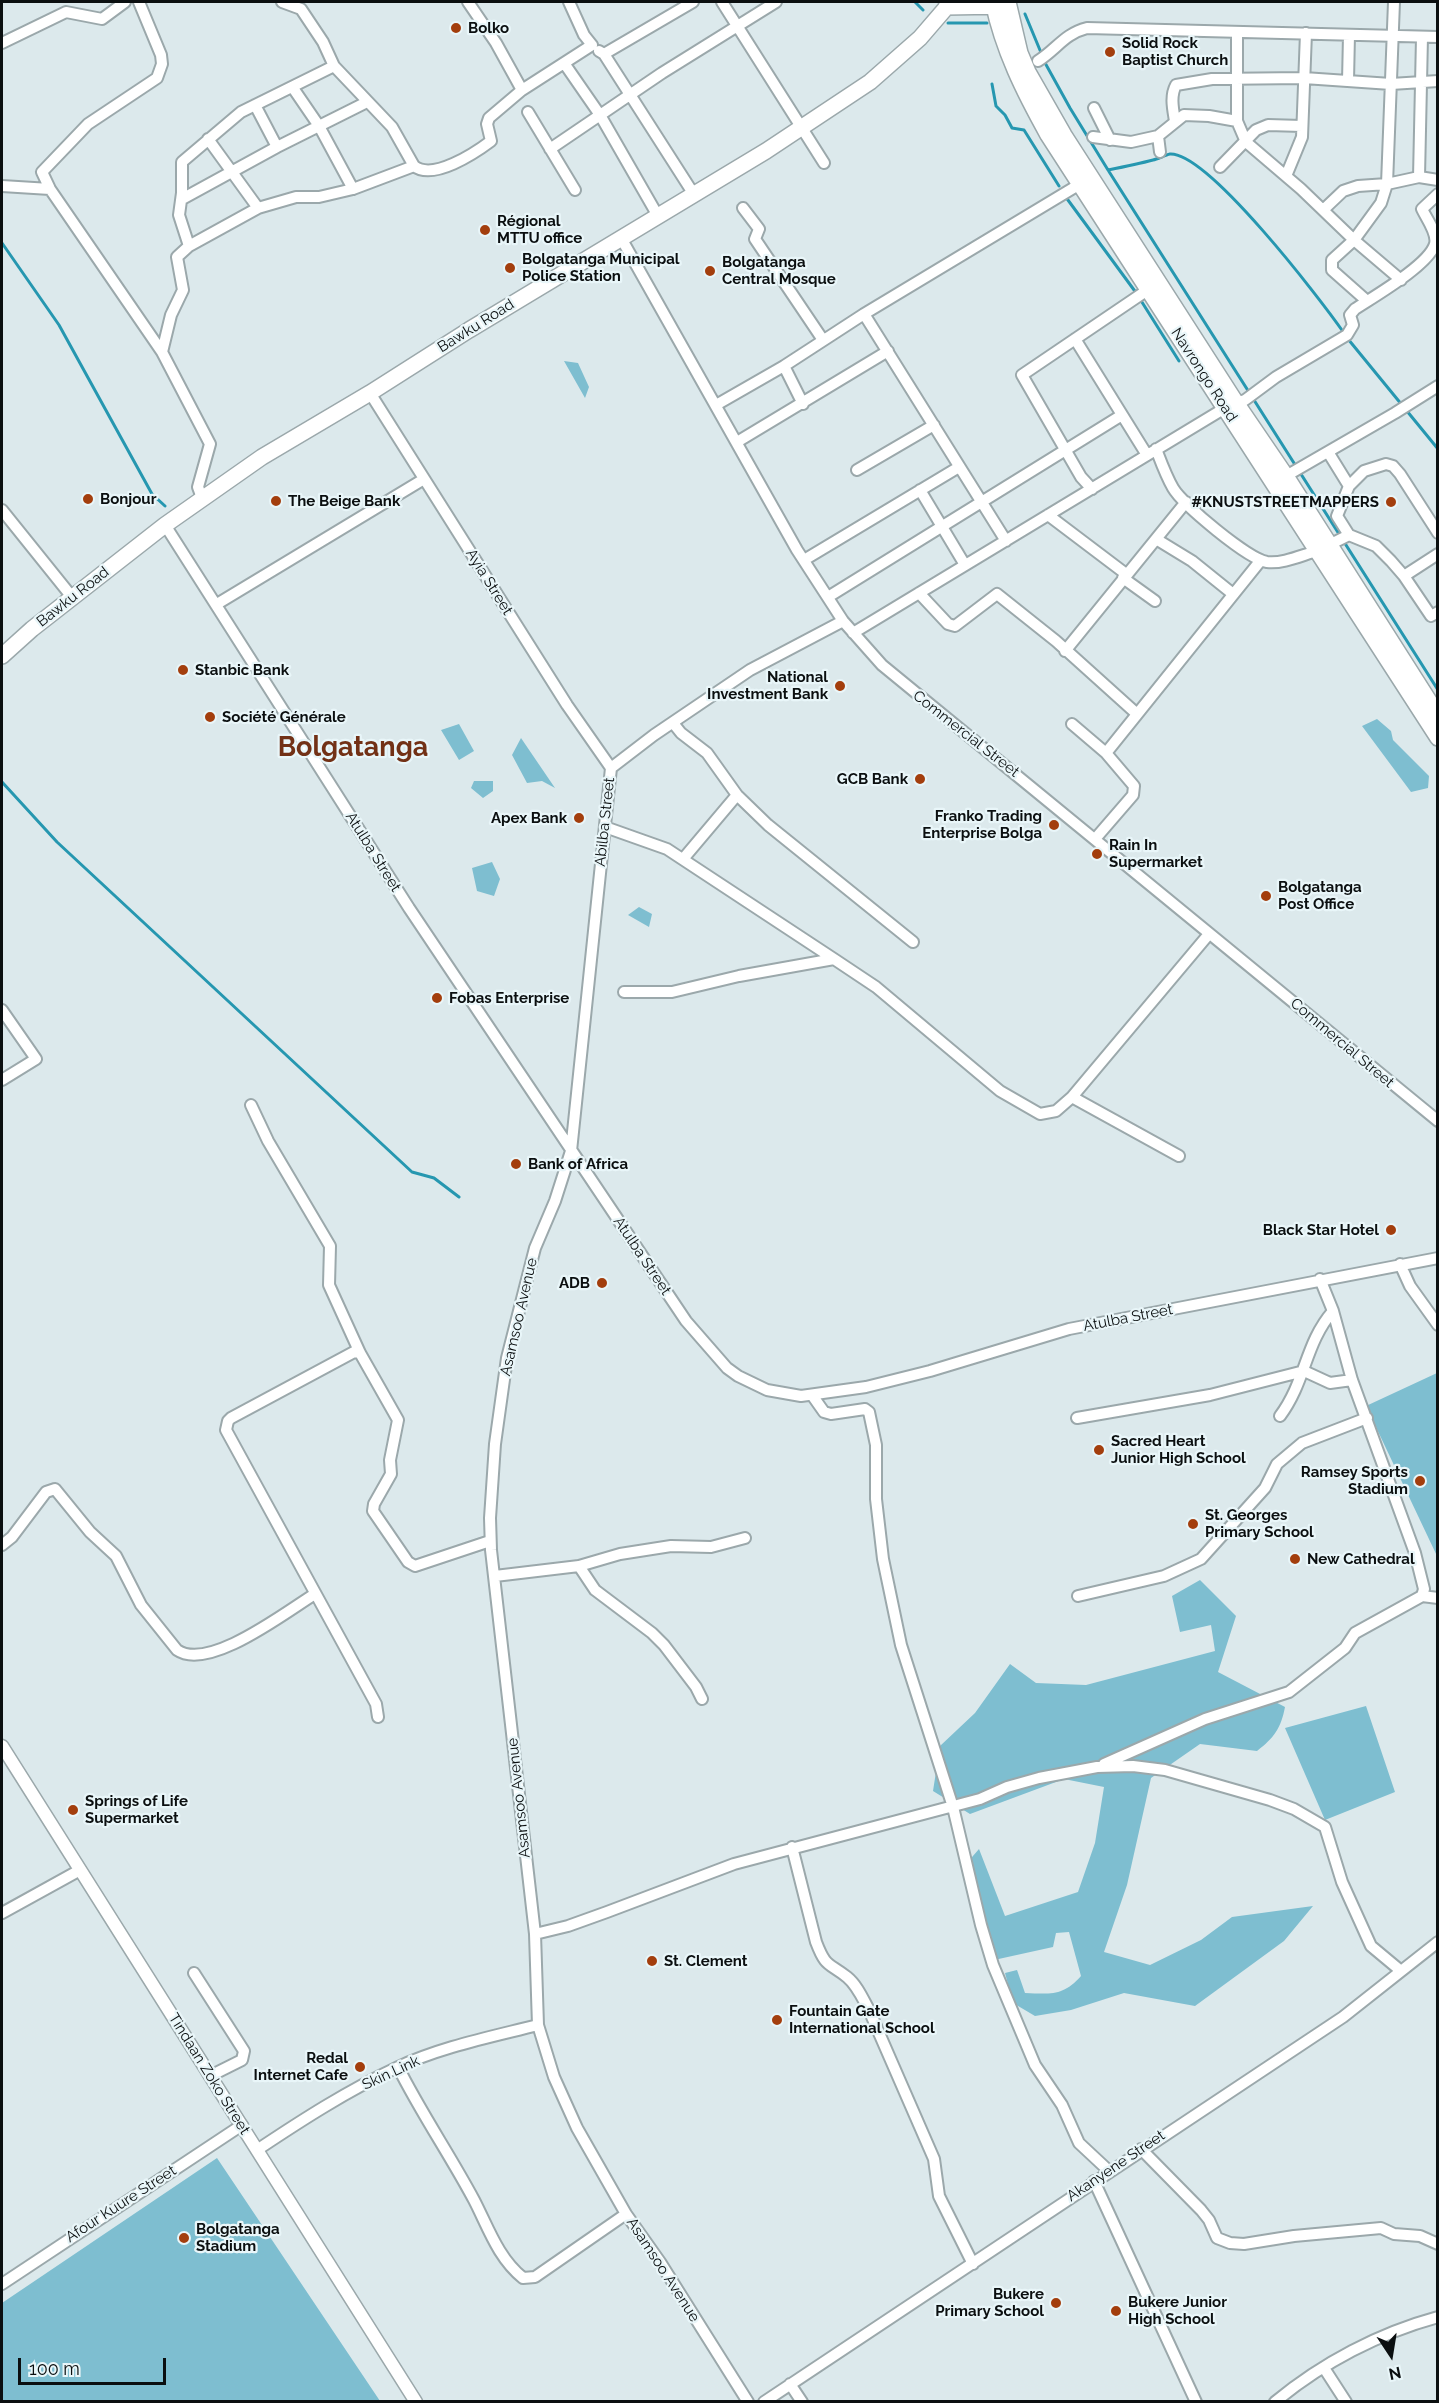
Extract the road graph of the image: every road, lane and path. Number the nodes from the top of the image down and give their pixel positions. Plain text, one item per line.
1 (125, 2) edge
2 (139, 2) edge
3 (282, 2) edge
4 (468, 2) edge
5 (569, 2) edge
6 (693, 2) edge
7 (722, 2) edge
8 (776, 2) edge
9 (1394, 2) edge
10 (948, 3) edge
11 (1001, 4) edge
12 (738, 26) junction
13 (1237, 33) junction
14 (1306, 33) junction
15 (1348, 35) junction
16 (1393, 36) junction
17 (1422, 37) junction
18 (1437, 37) edge
19 (2, 43) edge
20 (592, 45) junction
21 (604, 54) junction
22 (1038, 61) dead end
23 (564, 63) junction
24 (334, 66) junction
25 (1304, 78) junction
26 (1237, 79) junction
27 (1348, 81) junction
28 (1437, 81) edge
29 (1421, 82) junction
30 (1391, 84) junction
31 (292, 88) junction
32 (522, 90) junction
33 (631, 96) junction
34 (367, 102) junction
35 (255, 105) junction
36 (1094, 108) dead end
37 (528, 112) dead end
38 (600, 116) junction
39 (1175, 121) junction
40 (1238, 121) junction
41 (320, 126) junction
42 (1302, 126) junction
43 (800, 128) junction
44 (1158, 136) junction
45 (1093, 137) dead end
46 (207, 139) junction
47 (1110, 140) junction
48 (1246, 142) junction
49 (278, 147) junction
50 (550, 149) junction
51 (1160, 152) dead end
52 (824, 163) dead end
53 (414, 166) junction
54 (1220, 167) dead end
55 (232, 173) junction
56 (1286, 176) junction
57 (1419, 177) junction
58 (1437, 180) edge
59 (1080, 184) junction
60 (1387, 184) junction
61 (2, 186) edge
62 (50, 189) junction
63 (353, 189) junction
64 (575, 190) dead end
65 (693, 193) junction
66 (1437, 194) edge
67 (182, 199) junction
68 (258, 208) junction
69 (743, 208) dead end
70 (1323, 210) junction
71 (658, 216) junction
72 (621, 238) junction
73 (1354, 240) junction
74 (189, 246) junction
75 (1436, 248) edge
76 (1401, 280) junction
77 (1149, 289) junction
78 (1367, 301) junction
79 (864, 314) junction
80 (1075, 339) junction
81 (823, 340) junction
82 (888, 351) junction
83 (162, 352) junction
84 (784, 366) junction
85 (1437, 386) edge
86 (370, 393) junction
87 (803, 404) junction
88 (716, 405) junction
89 (1231, 406) junction
90 (1122, 415) junction
91 (934, 425) junction
92 (738, 442) junction
93 (1065, 450) junction
94 (1152, 452) junction
95 (1328, 452) junction
96 (959, 467) junction
97 (857, 470) dead end
98 (1286, 476) junction
99 (424, 478) junction
100 (1349, 486) junction
101 (1092, 489) junction
102 (920, 490) junction
103 (202, 498) junction
104 (981, 502) junction
105 (1186, 502) junction
106 (2, 510) edge
107 (1048, 515) junction
108 (165, 525) junction
109 (942, 526) junction
110 (1437, 534) edge
111 (1349, 535) junction
112 (1156, 539) junction
113 (1006, 541) junction
114 (1323, 548) junction
115 (1437, 554) edge
116 (804, 560) junction
117 (1261, 560) junction
118 (965, 565) junction
119 (1125, 576) junction
120 (1404, 576) junction
121 (919, 593) junction
122 (1233, 594) junction
123 (72, 597) junction
124 (828, 597) junction
125 (1155, 601) dead end
126 (216, 604) junction
127 (1437, 612) edge
128 (843, 621) junction
129 (854, 633) junction
130 (1065, 651) junction
131 (2, 656) edge
132 (1433, 700) edge
133 (1137, 714) junction
134 (1437, 715) edge
135 (673, 723) junction
136 (1072, 724) dead end
137 (1437, 738) edge
138 (1106, 753) junction
139 (611, 768) junction
140 (736, 795) junction
141 (605, 827) junction
142 (1095, 839) junction
143 (683, 859) junction
144 (1209, 934) junction
145 (914, 942) dead end
146 (834, 959) junction
147 (624, 992) dead end
148 (2, 1010) edge
149 (2, 1080) edge
150 (1072, 1097) junction
151 (250, 1105) dead end
152 (1437, 1121) edge
153 (571, 1151) junction
154 (1179, 1156) dead end
155 (1437, 1258) edge
156 (1400, 1264) junction
157 (1320, 1280) junction
158 (1333, 1311) junction
159 (1437, 1325) edge
160 (360, 1353) junction
161 (1304, 1371) junction
162 (1352, 1380) junction
163 (812, 1395) junction
164 (1280, 1416) dead end
165 (1077, 1418) dead end
166 (1367, 1418) junction
167 (745, 1538) dead end
168 (490, 1541) junction
169 (2, 1545) edge
170 (579, 1566) junction
171 (495, 1576) junction
172 (315, 1594) junction
173 (1078, 1596) dead end
174 (1422, 1596) junction
175 (1437, 1598) edge
176 (702, 1699) dead end
177 (378, 1717) dead end
178 (2, 1746) edge
179 (1097, 1767) junction
180 (953, 1807) junction
181 (792, 1847) junction
182 (80, 1870) junction
183 (2, 1913) edge
184 (535, 1934) junction
185 (1437, 1942) edge
186 (1401, 1971) junction
187 (194, 1973) dead end
188 (538, 2025) junction
189 (398, 2067) junction
190 (210, 2076) junction
191 (242, 2126) junction
192 (257, 2150) junction
193 (1142, 2150) junction
194 (1109, 2171) junction
195 (1094, 2181) junction
196 (626, 2214) junction
197 (1437, 2244) edge
198 (973, 2264) junction
199 (2, 2284) edge
200 (1437, 2317) edge
201 (1324, 2368) junction
202 (790, 2384) junction
203 (416, 2402) edge
204 (748, 2402) edge
205 (764, 2402) edge
206 (802, 2402) edge
207 (1196, 2402) edge
208 (1275, 2402) edge
209 (1346, 2402) edge

1 - 19 street
2 - 62 street
3 - 24 street
4 - 32 street
5 - 20 street
6 - 21 street
7 - 12 street
8 - 12 street
9 - 16 street
10 - 11 highway
10 - 43 highway, Bawku Road
11 - 59 highway, Navrongo Road
11 - 89 highway, Navrongo Road
12 - 33 street
12 - 43 street
13 - 14 street
13 - 22 street
13 - 26 street
14 - 15 street
14 - 25 street
15 - 16 street
15 - 27 street
16 - 17 street
16 - 30 street
17 - 18 street
17 - 29 street
20 - 21 street
20 - 23 street
21 - 33 street
23 - 32 street
23 - 38 street
24 - 31 street
24 - 34 street
25 - 26 street
25 - 27 street
25 - 42 street
26 - 39 street
26 - 40 street
27 - 30 street
28 - 29 street
29 - 30 street
29 - 57 street
30 - 60 street
31 - 35 street
31 - 41 street
32 - 53 street
33 - 38 street
33 - 65 street
34 - 41 street
34 - 53 street
35 - 46 street
35 - 49 street
36 - 47 street
37 - 50 street
38 - 50 street
38 - 71 street
39 - 40 street
39 - 44 street
40 - 48 street
41 - 49 street
41 - 63 street
42 - 48 street
42 - 56 street
43 - 52 street
43 - 65 highway, Bawku Road
44 - 47 street
44 - 51 street
45 - 47 street
46 - 55 street
46 - 67 street
48 - 54 street
48 - 56 street
49 - 55 street
50 - 64 street
53 - 63 street
55 - 67 street
55 - 68 street
56 - 70 street
57 - 58 street
57 - 60 street
59 - 77 highway, Navrongo Road
59 - 79 street
60 - 70 street
60 - 73 street
61 - 62 street
62 - 83 street
63 - 68 street
65 - 71 highway, Bawku Road
66 - 75 street
67 - 74 street
68 - 74 street
69 - 81 street
70 - 73 street
71 - 72 highway, Bawku Road
72 - 86 highway, Bawku Road
72 - 88 street, Commercial Street
73 - 76 street
73 - 78 street
74 - 83 street
75 - 76 street
76 - 78 street
77 - 80 street
77 - 89 highway, Navrongo Road
78 - 89 street
79 - 81 street
79 - 82 street
80 - 90 street
80 - 93 street
81 - 84 street
82 - 87 street
82 - 91 street
83 - 103 street
84 - 87 street
84 - 88 street
85 - 95 street
86 - 99 street, Ayia Street
86 - 103 highway, Bawku Road
87 - 92 street
88 - 92 street, Commercial Street
89 - 94 street
89 - 98 highway, Navrongo Road
89 - 114 highway, Navrongo Road
90 - 93 street
90 - 94 street
91 - 96 street
91 - 97 street
92 - 116 street, Commercial Street
93 - 101 street
93 - 104 street
94 - 101 street
94 - 105 street
95 - 98 street
95 - 100 street
96 - 102 street
96 - 104 street
98 - 114 highway, Navrongo Road
99 - 126 street
99 - 139 street, Ayia Street
100 - 110 street
100 - 111 street
101 - 107 street
102 - 109 street
102 - 116 street
103 - 108 highway, Bawku Road
104 - 109 street
104 - 113 street
105 - 112 street
105 - 117 street
106 - 123 street
107 - 113 street
107 - 119 street
108 - 123 highway, Bawku Road
108 - 126 street, Atulba Street
109 - 118 street
109 - 124 street
111 - 114 street
111 - 120 street
112 - 119 street
112 - 122 street
113 - 118 street
114 - 117 street
114 - 132 highway, Navrongo Road
114 - 137 highway, Navrongo Road
115 - 120 street
116 - 124 street, Commercial Street
117 - 122 street
118 - 121 street
119 - 125 street
119 - 130 street
120 - 127 street
121 - 129 street
121 - 130 street
122 - 133 street
123 - 131 highway, Bawku Road
124 - 128 street, Commercial Street
126 - 153 street, Atulba Street
128 - 129 street, Commercial Street
128 - 135 street, Abilba Street
129 - 142 street, Commercial Street
130 - 133 street
132 - 134 highway, Navrongo Road
133 - 138 street
135 - 139 street, Abilba Street
135 - 140 street
136 - 138 street
138 - 142 street
139 - 141 street, Abilba Street
140 - 143 street
140 - 145 street
141 - 143 street
141 - 153 street, Abilba Street
142 - 144 street, Commercial Street
143 - 146 street
144 - 150 street
144 - 152 street, Commercial Street
146 - 147 street
146 - 150 street
148 - 149 street
150 - 154 street
151 - 160 street
153 - 163 street, Atulba Street
153 - 168 street, Asamsoo Avenue
155 - 156 street, Atulba Street
156 - 157 street, Atulba Street
156 - 159 street
157 - 158 street
157 - 163 street, Atulba Street
158 - 161 street
158 - 162 street
160 - 168 street
160 - 172 street
161 - 162 street
161 - 164 street
161 - 165 street
162 - 166 street
163 - 180 street
166 - 173 street
166 - 174 street
167 - 170 street
168 - 171 street, Asamsoo Avenue
169 - 172 street
170 - 171 street
170 - 176 street
171 - 184 street, Asamsoo Avenue
172 - 177 street
174 - 175 street
174 - 179 street
178 - 182 main road, Tindaan Zoko Street
179 - 180 street
179 - 186 street
180 - 181 street
180 - 194 street
181 - 184 street
181 - 198 street
182 - 183 street
182 - 190 main road, Tindaan Zoko Street
184 - 188 street, Asamsoo Avenue
185 - 186 street, Akanyene Street
186 - 193 street, Akanyene Street
187 - 190 street
188 - 189 street, Skin Link
188 - 196 street, Asamsoo Avenue
189 - 192 street, Skin Link
189 - 196 street
190 - 191 main road, Tindaan Zoko Street
191 - 192 main road, Tindaan Zoko Street
191 - 199 street, Afour Kuure Street
192 - 203 main road, Tindaan Zoko Street
193 - 194 street, Akanyene Street
193 - 197 street
194 - 195 street, Akanyene Street
195 - 198 street, Akanyene Street
195 - 207 street
196 - 204 street, Asamsoo Avenue
198 - 202 street, Akanyene Street
200 - 201 street
201 - 208 street
201 - 209 street
202 - 205 street, Akanyene Street
202 - 206 street

